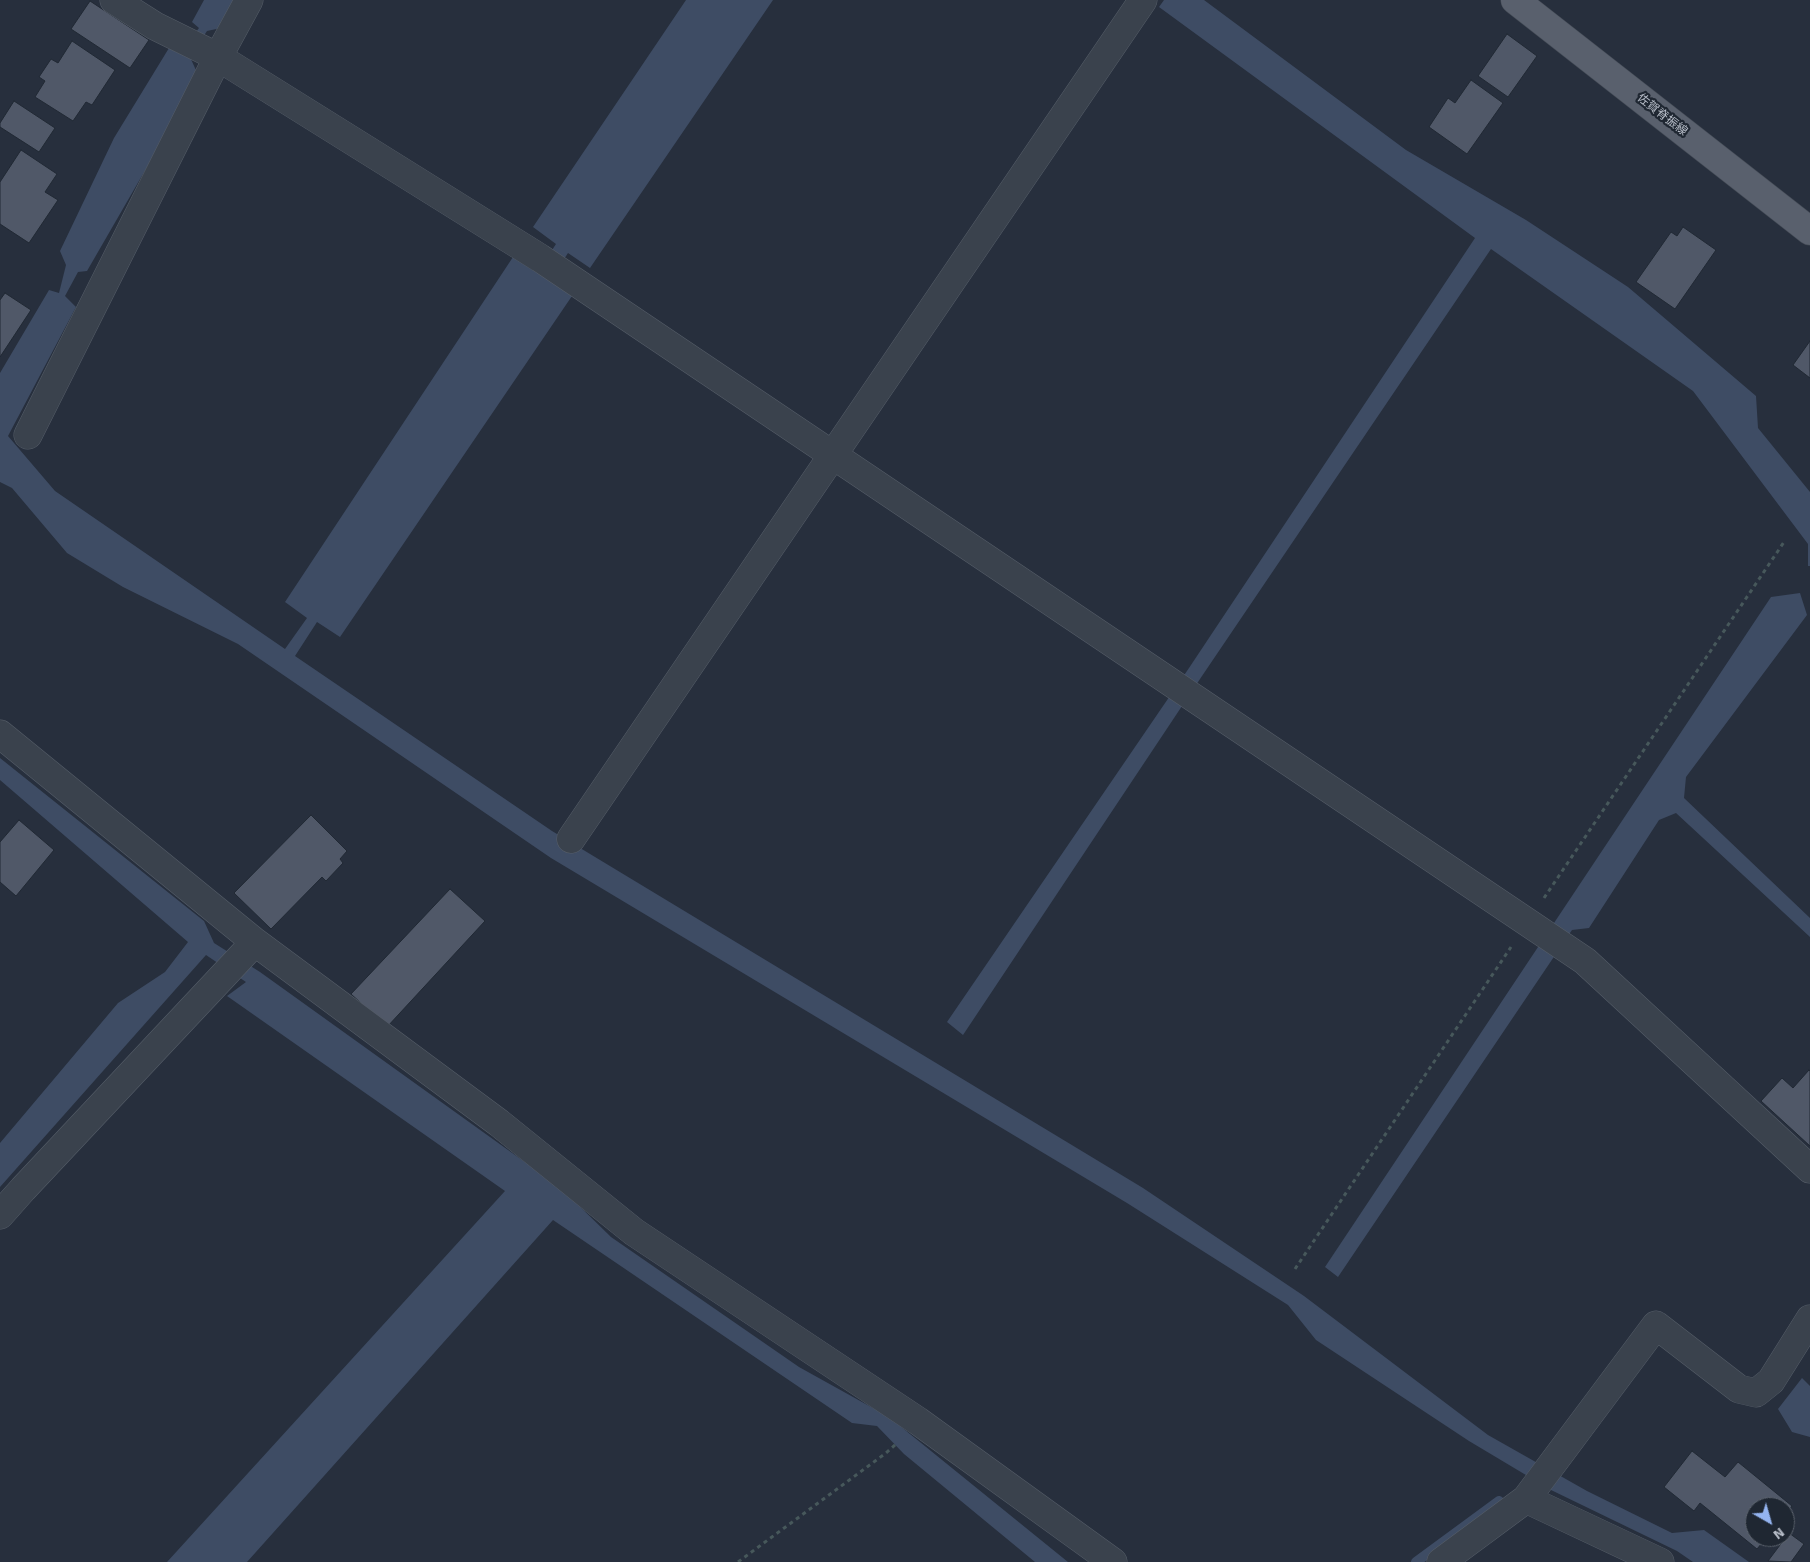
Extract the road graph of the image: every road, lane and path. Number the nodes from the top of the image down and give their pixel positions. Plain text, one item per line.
1 (114, 0) edge
2 (249, 0) edge
3 (1143, 0) edge
4 (1515, 0) edge
5 (200, 48) junction
6 (1810, 231) edge
7 (28, 435) dead end
8 (833, 455) junction
9 (1784, 542) dead end
10 (0, 734) edge
11 (571, 838) dead end
12 (1533, 927) junction
13 (255, 942) junction
14 (1810, 1168) edge
15 (0, 1215) edge
16 (1295, 1270) dead end
17 (1810, 1319) edge
18 (886, 1453) dead end
19 (1526, 1499) junction
20 (738, 1562) edge
21 (1113, 1562) edge
22 (1441, 1562) edge
23 (1660, 1562) edge

1 - 5 street
2 - 5 street
3 - 8 street
4 - 6 main road, 佐賀脊振線
5 - 7 street
5 - 8 street
8 - 11 street
8 - 12 street
9 - 12 path
10 - 13 street
12 - 14 street
12 - 16 path
13 - 15 street
13 - 21 street
17 - 19 street
18 - 20 path
19 - 22 street
19 - 23 street

